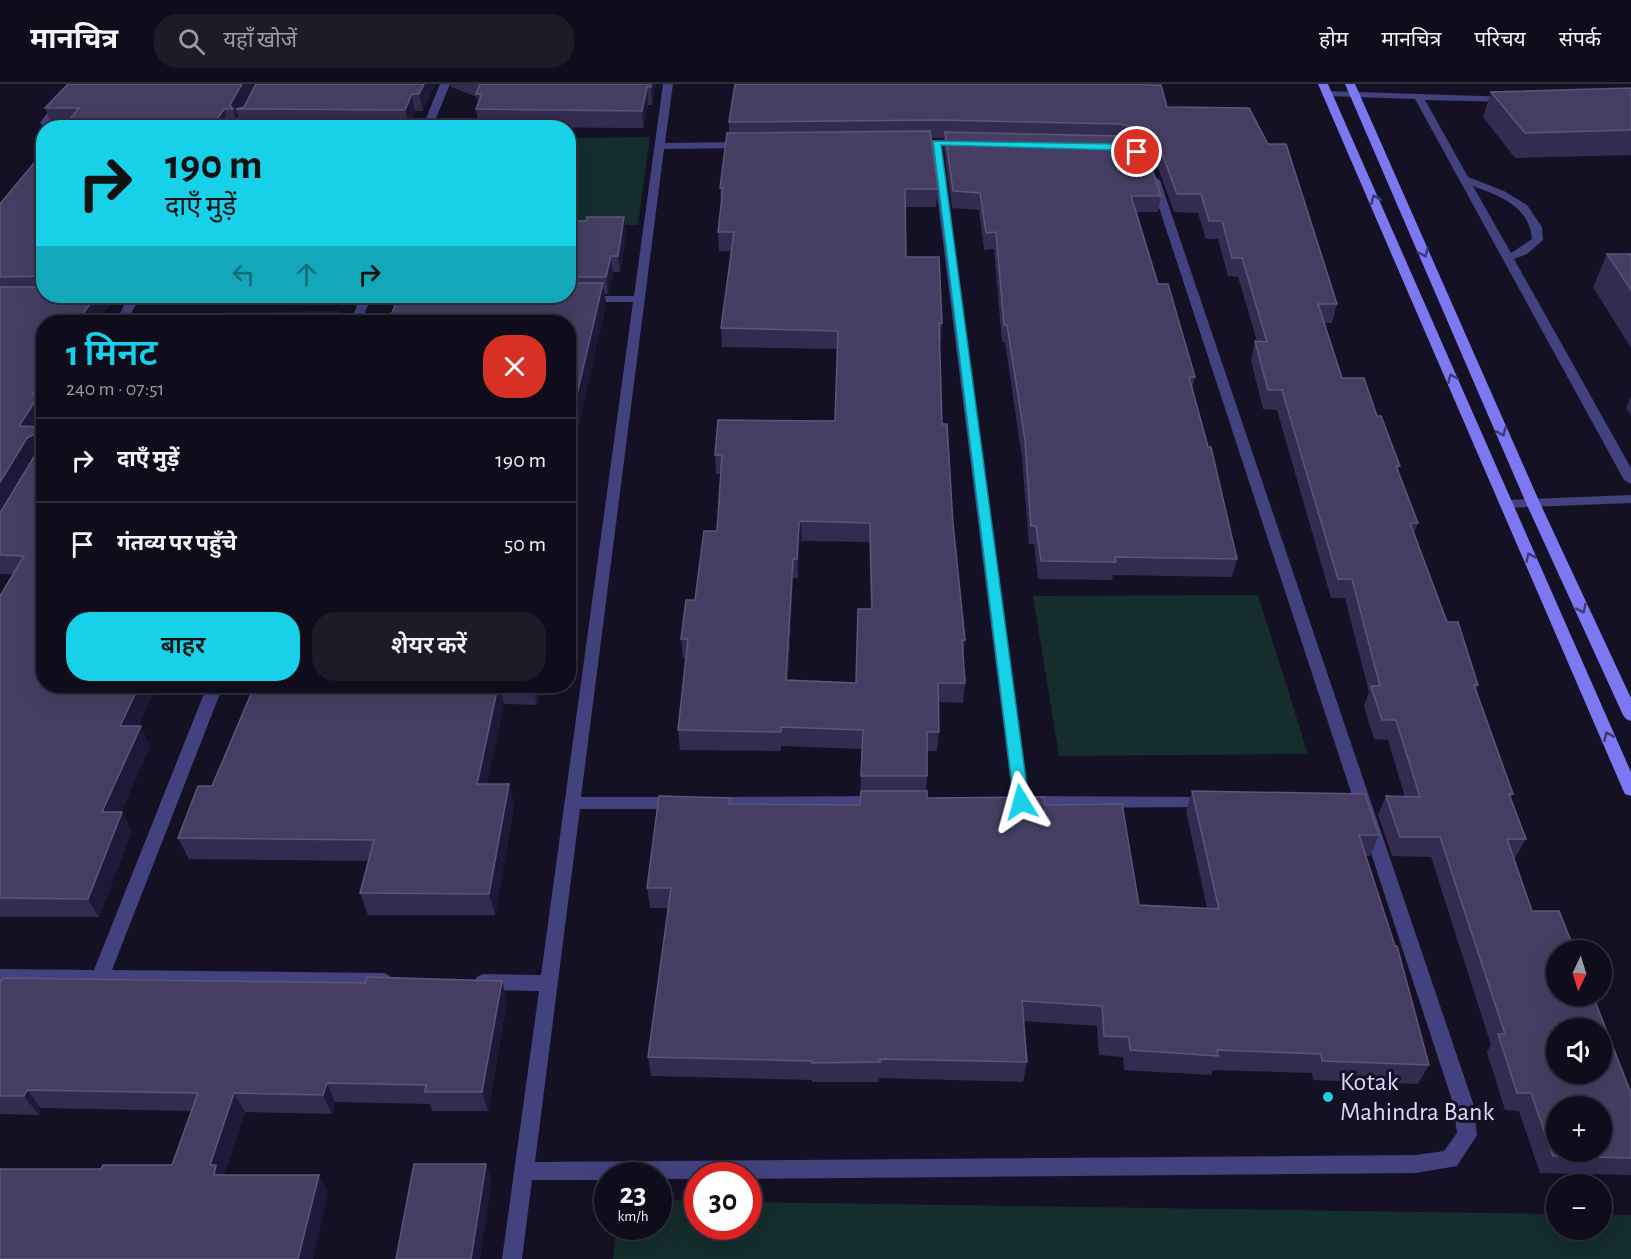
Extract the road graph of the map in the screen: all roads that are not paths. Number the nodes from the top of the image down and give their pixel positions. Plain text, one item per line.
1 (73, 84) edge
2 (445, 84) edge
3 (668, 84) edge
4 (1458, 84) edge
5 (1325, 89) edge
6 (1353, 90) edge
7 (1419, 98) junction
8 (1473, 98) junction
9 (1518, 99) edge
10 (47, 120) edge
11 (430, 120) edge
12 (890, 143) edge
13 (936, 143) junction
14 (763, 144) edge
15 (981, 144) edge
16 (660, 146) junction
17 (1149, 161) edge
18 (1464, 179) junction
19 (1508, 258) junction
20 (576, 299) edge
21 (639, 299) junction
22 (1631, 480) edge
23 (1631, 499) edge
24 (1533, 503) junction
25 (1506, 504) junction
26 (211, 693) edge
27 (1631, 715) edge
28 (1631, 790) edge
29 (893, 802) edge
30 (1221, 802) edge
31 (573, 803) junction
32 (0, 977) edge
33 (100, 978) junction
34 (404, 981) edge
35 (462, 982) edge
36 (549, 983) junction
37 (524, 1171) junction
38 (512, 1259) edge

1 - 10 street
2 - 11 street
3 - 16 street
4 - 8 street
5 - 6 street
25 -> 5 street
6 - 7 street
6 -> 24 street
7 - 8 street
7 - 18 street
8 - 9 street
12 - 13 street
13 - 15 street
13 - 30 street
14 - 16 street
16 - 21 street
17 - 37 street
18 - 19 street
18 - 19 street
19 - 22 street
20 - 21 street
21 - 31 street
23 - 24 street
24 - 25 street
24 -> 27 street
28 -> 25 street
26 - 33 street
29 - 31 street
31 - 36 street
32 - 33 street
33 - 34 street
35 - 36 street
36 - 37 street
37 - 38 street

